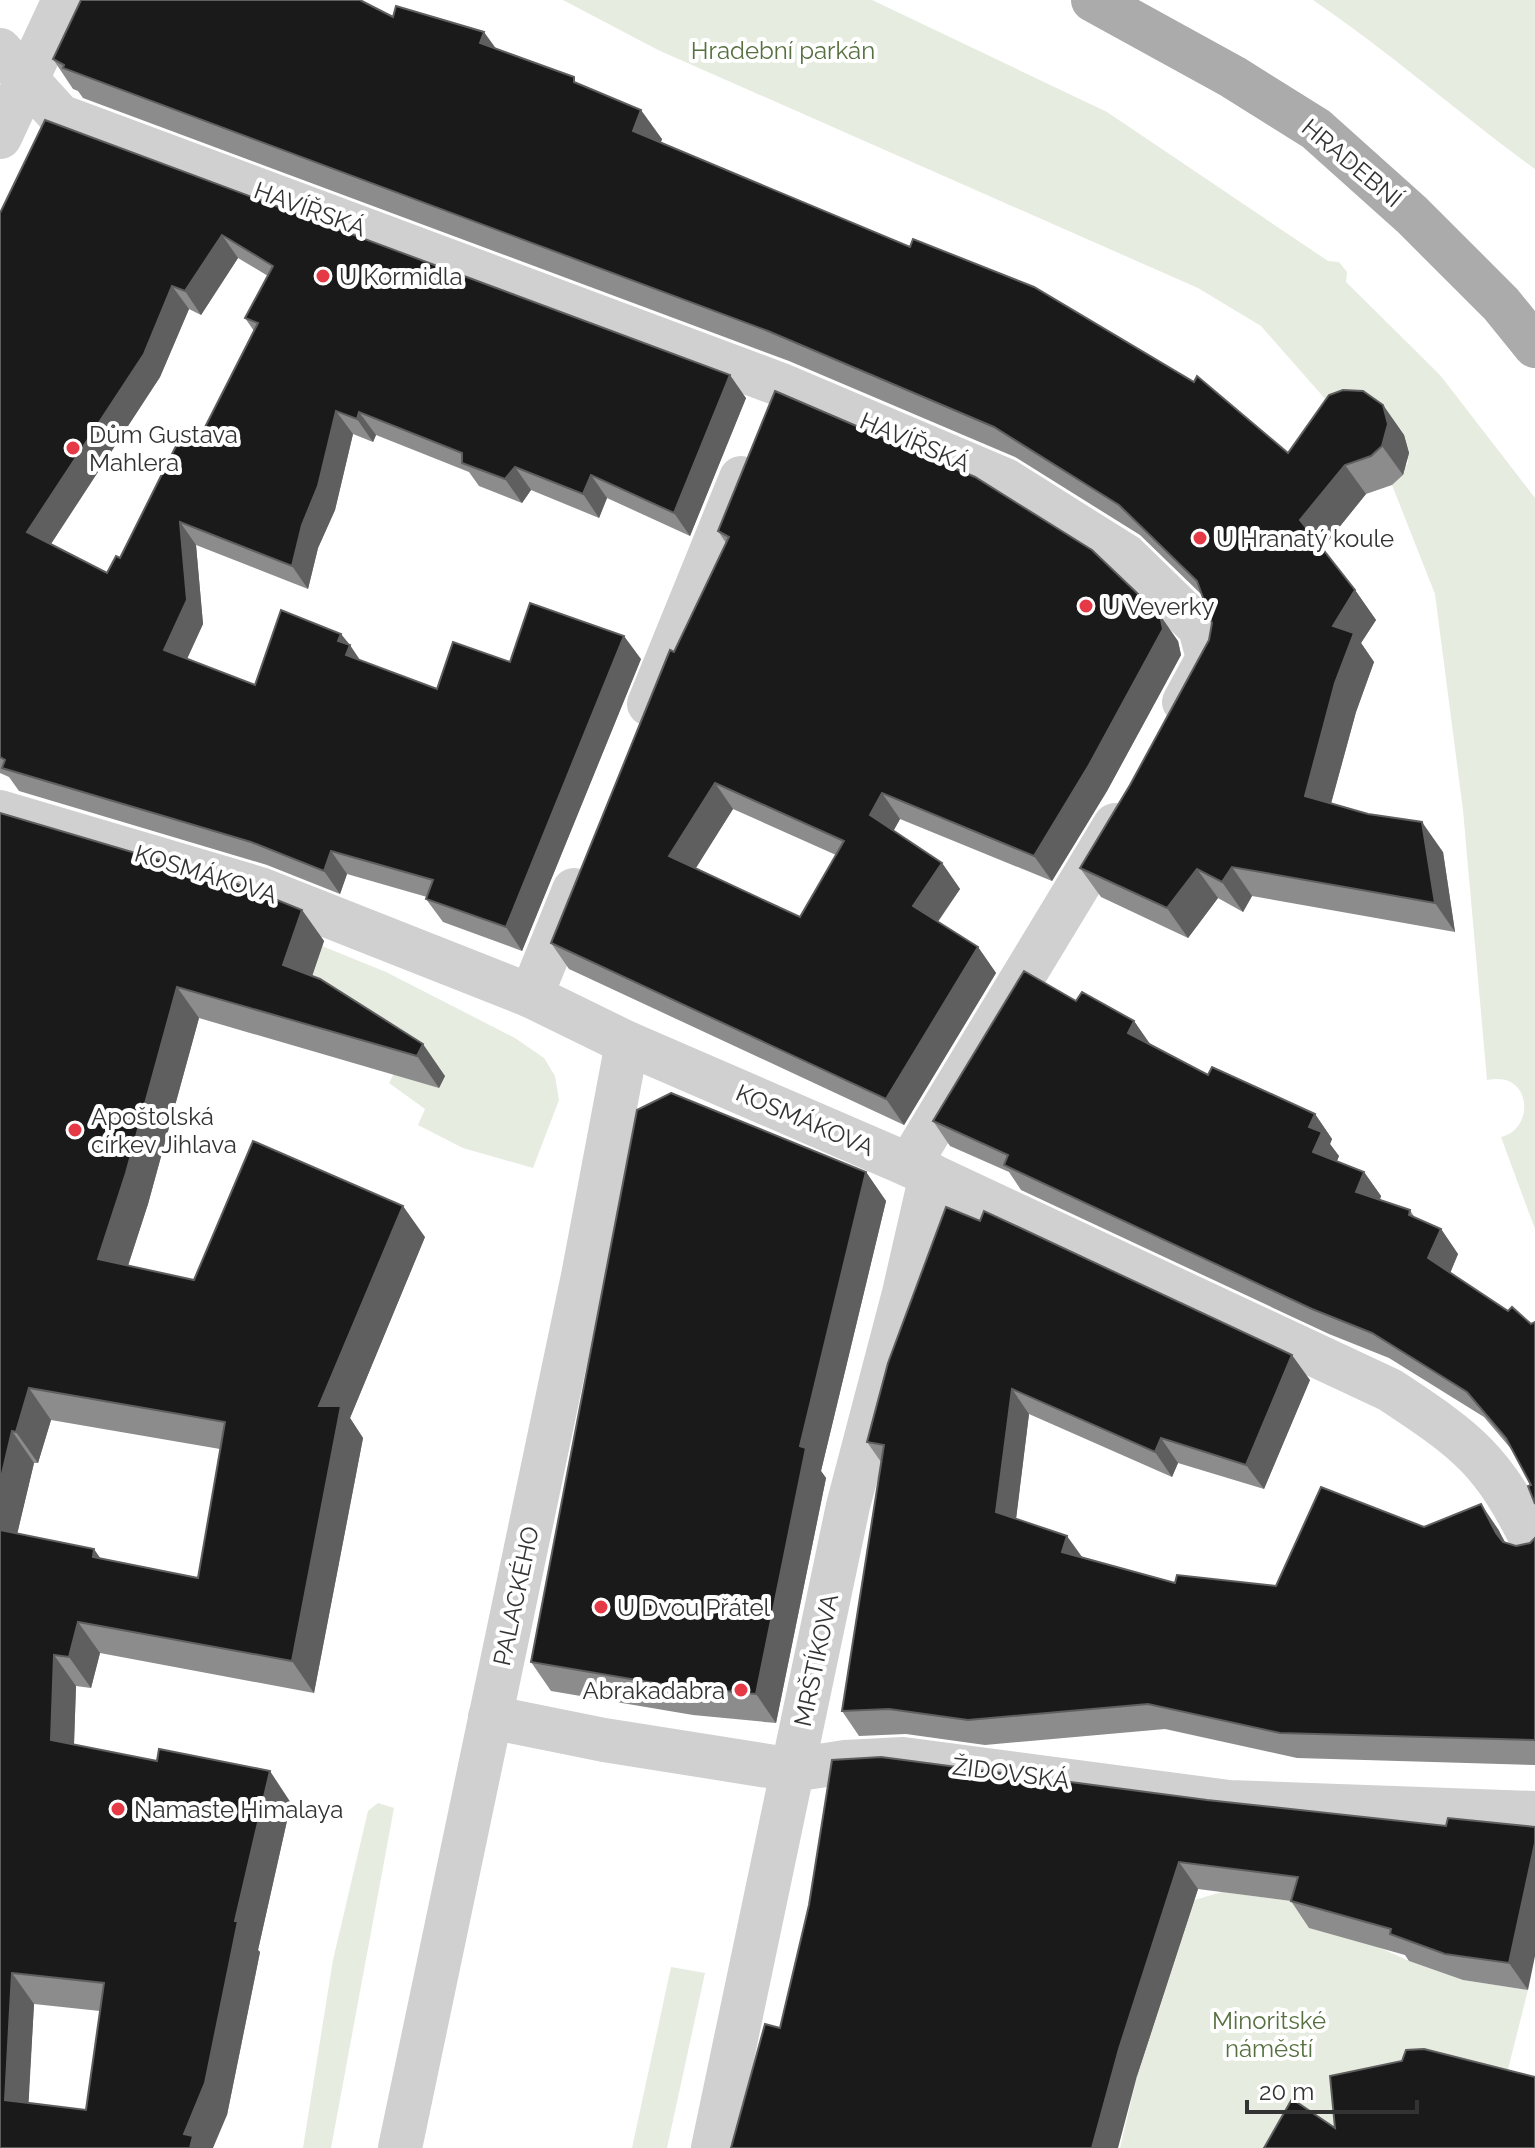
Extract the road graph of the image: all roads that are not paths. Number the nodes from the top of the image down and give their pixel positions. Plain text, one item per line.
1 (64, 0) edge
2 (1093, 0) edge
3 (13, 66) edge
4 (0, 137) edge
5 (1535, 346) edge
6 (779, 384) junction
7 (1165, 737) edge
8 (632, 748) edge
9 (1136, 790) edge
10 (0, 812) edge
11 (590, 851) edge
12 (531, 996) junction
13 (627, 1043) junction
14 (920, 1170) junction
15 (1535, 1546) edge
16 (490, 1717) junction
17 (793, 1770) junction
18 (1535, 1813) edge
19 (400, 2148) edge
20 (713, 2148) edge

1 - 3 street
2 - 5 main road, HRADEBNÍ
3 - 4 street
3 - 6 street, HAVÍŘSKÁ
6 - 7 street, HAVÍŘSKÁ
6 - 8 street
9 - 14 street
10 - 12 street, KOSMÁKOVA
11 - 12 street
12 - 13 street, KOSMÁKOVA
13 - 14 street, KOSMÁKOVA
13 - 16 street, PALACKÉHO
14 - 15 street, KOSMÁKOVA
14 - 17 street, MRŠTÍKOVA
16 - 17 street, ŽIDOVSKÁ
16 - 19 street, PALACKÉHO
17 - 18 street, ŽIDOVSKÁ
17 - 20 street, MRŠTÍKOVA

